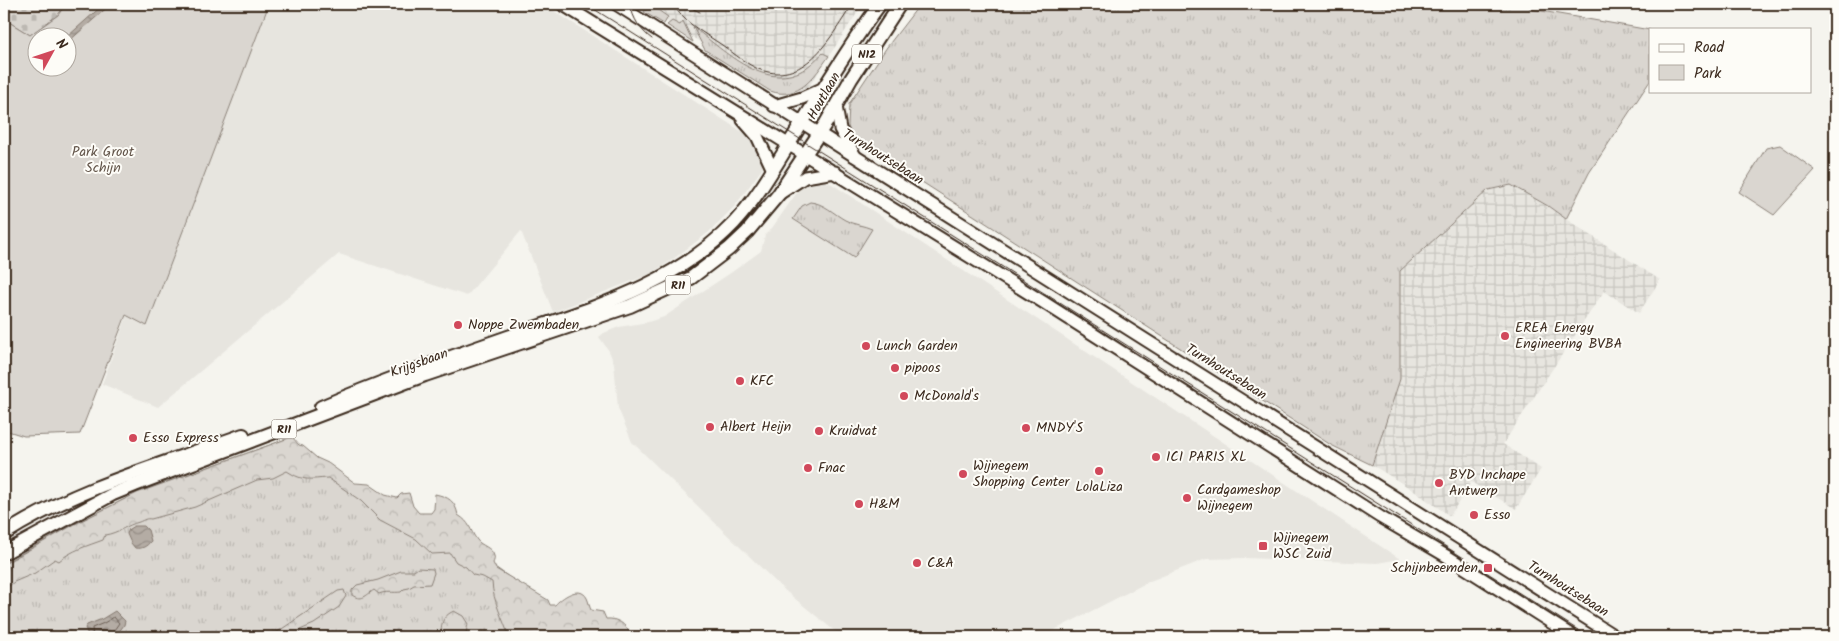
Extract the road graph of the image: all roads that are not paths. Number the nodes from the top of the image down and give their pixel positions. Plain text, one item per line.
1 (562, 4) edge
2 (616, 4) edge
3 (880, 4) edge
4 (900, 4) edge
5 (824, 88) junction
6 (774, 106) junction
7 (836, 106) junction
8 (733, 110) junction
9 (802, 124) junction
10 (819, 134) junction
11 (790, 143) junction
12 (806, 154) junction
13 (856, 158) junction
14 (773, 170) junction
15 (835, 172) junction
16 (778, 195) junction
17 (4, 534) edge
18 (4, 553) edge
19 (1574, 637) edge
20 (1616, 637) edge

1 - 8 main road
2 - 6 main road, Turnhoutsebaan
3 - 5 main road, Houtlaan / N12
4 - 7 main road, Houtlaan / N12
5 - 6 main road
5 - 9 main road, Houtlaan / N12
6 - 9 main road, Turnhoutsebaan
7 - 10 main road, Houtlaan / N12
7 - 13 main road
8 - 11 main road
8 - 14 main road
9 - 10 main road, Turnhoutsebaan
9 - 11 main road, Houtlaan / N12
10 - 12 main road, Houtlaan / N12
10 - 13 main road, Turnhoutsebaan
11 - 12 main road
11 - 14 main road, Krijgsbaan / R11
12 - 15 main road
12 - 16 main road, Krijgsbaan / R11
13 - 20 main road, Turnhoutsebaan
14 - 17 main road, Krijgsbaan / R11
15 - 16 main road
15 - 19 main road
16 - 18 main road, Krijgsbaan / R11

